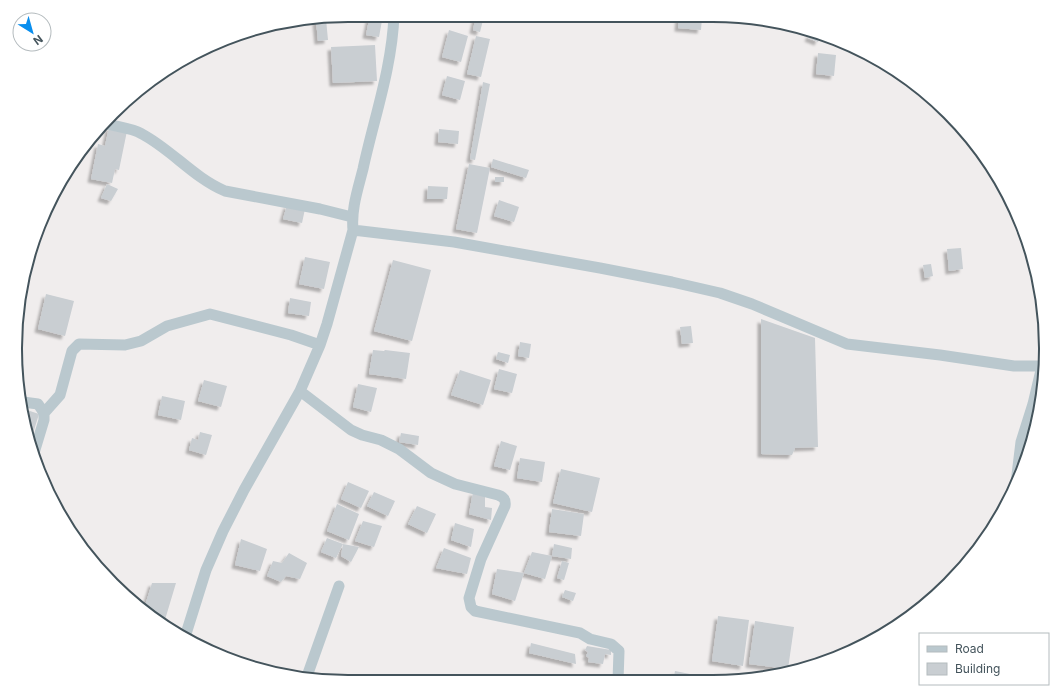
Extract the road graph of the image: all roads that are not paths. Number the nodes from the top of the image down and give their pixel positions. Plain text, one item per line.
1 (394, 22) edge
2 (111, 125) edge
3 (352, 217) junction
4 (353, 230) junction
5 (320, 345) junction
6 (1038, 366) edge
7 (300, 391) junction
8 (1036, 394) edge
9 (27, 402) edge
10 (44, 413) junction
11 (37, 445) edge
12 (1019, 462) edge
13 (339, 586) dead end
14 (187, 632) edge
15 (308, 672) edge
16 (618, 675) edge

1 - 3 street
2 - 3 street
3 - 4 street
4 - 5 street
4 - 6 street
5 - 7 street
5 - 10 street
7 - 14 street
7 - 16 street
8 - 12 street
9 - 10 street
10 - 11 street
13 - 15 street

